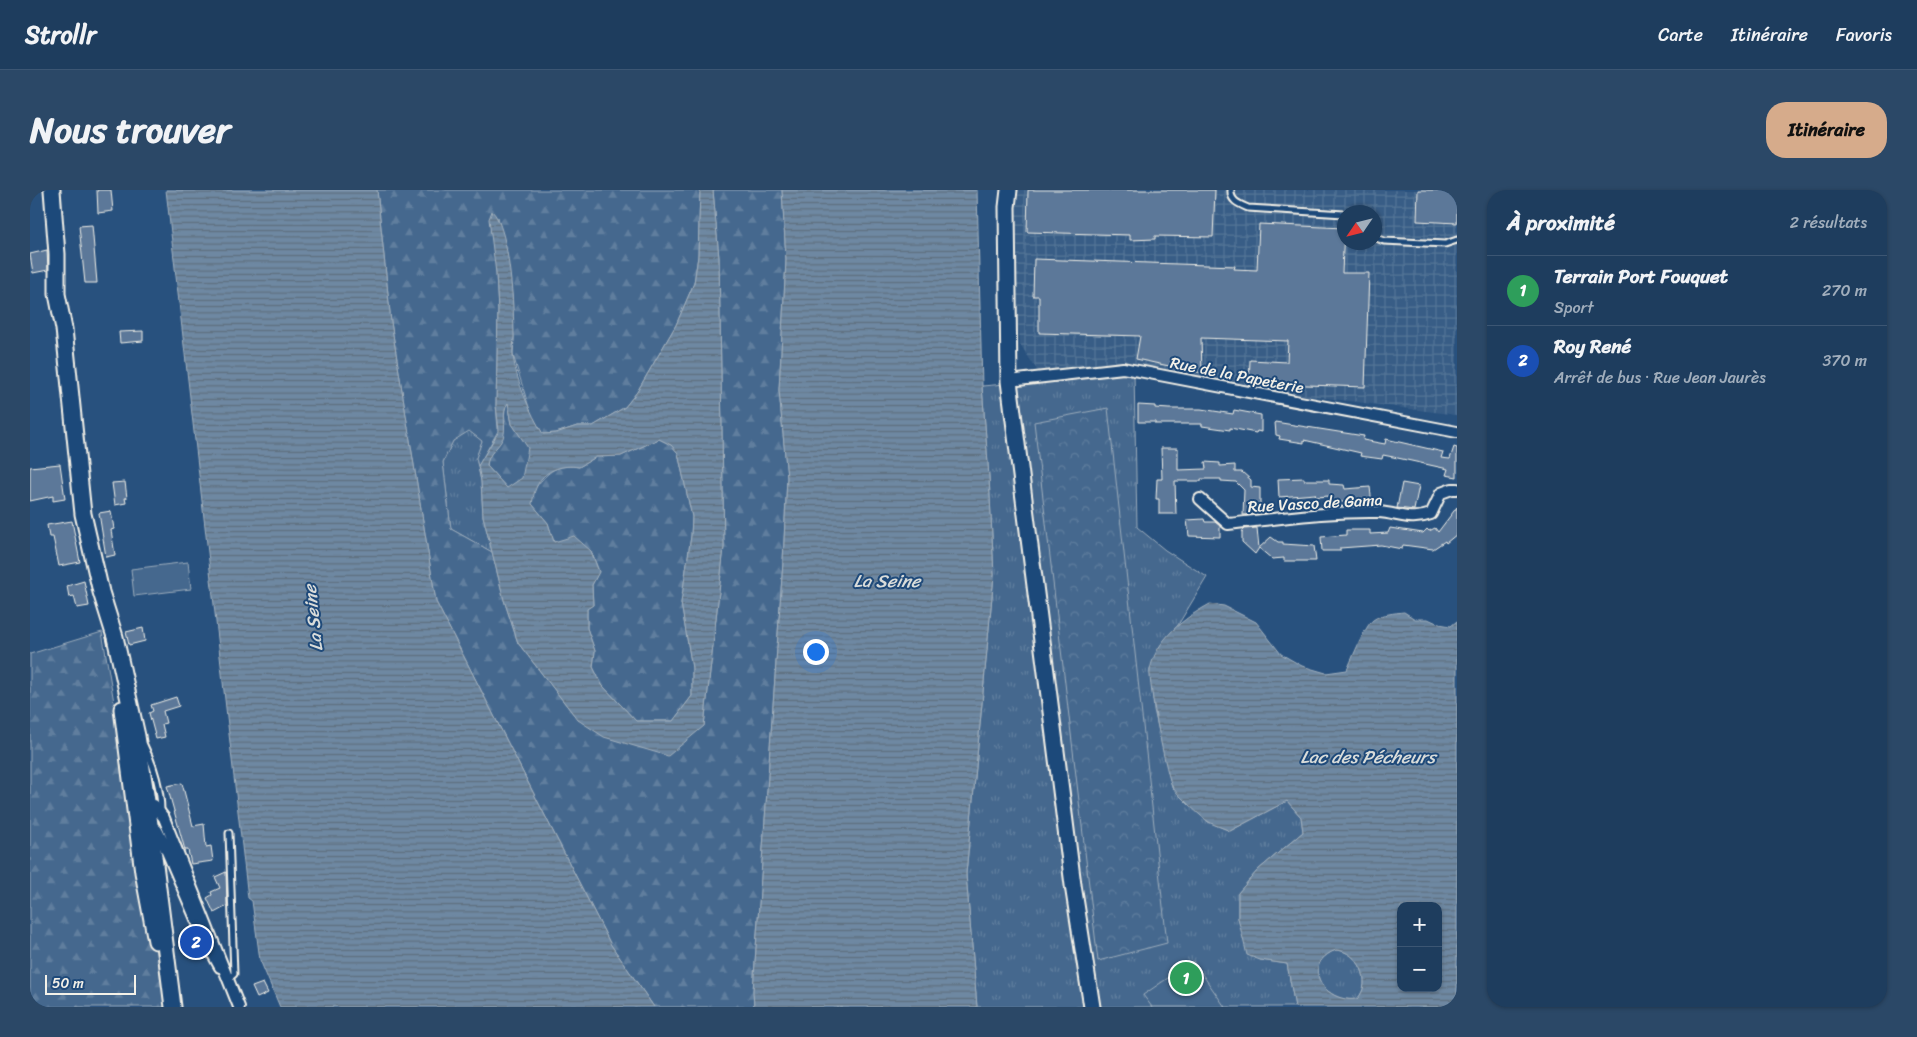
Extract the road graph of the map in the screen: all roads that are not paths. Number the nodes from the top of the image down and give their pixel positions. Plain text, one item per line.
1 (52, 190) edge
2 (1008, 190) edge
3 (1231, 190) edge
4 (1337, 214) edge
5 (1382, 240) edge
6 (1457, 240) edge
7 (1010, 381) junction
8 (1457, 432) edge
9 (1457, 489) edge
10 (1200, 499) dead end
11 (101, 592) junction
12 (137, 738) junction
13 (161, 812) junction
14 (145, 816) junction
15 (166, 823) junction
16 (229, 832) dead end
17 (163, 844) junction
18 (227, 978) junction
19 (172, 1007) edge
20 (239, 1007) edge
21 (1092, 1007) edge

1 - 11 main road
2 - 7 main road
3 - 4 lane
5 - 6 lane
7 - 8 street, Rue de la Papeterie
7 - 21 main road
9 - 10 street, Rue Vasco de Gama
11 - 12 main road
11 - 14 main road
12 - 13 lane
12 - 14 main road
13 - 14 street
13 - 15 street
14 - 15 street
14 - 17 main road
14 - 19 main road
15 - 17 street
16 - 18 lane
17 - 18 street
17 - 19 main road
18 - 20 street

